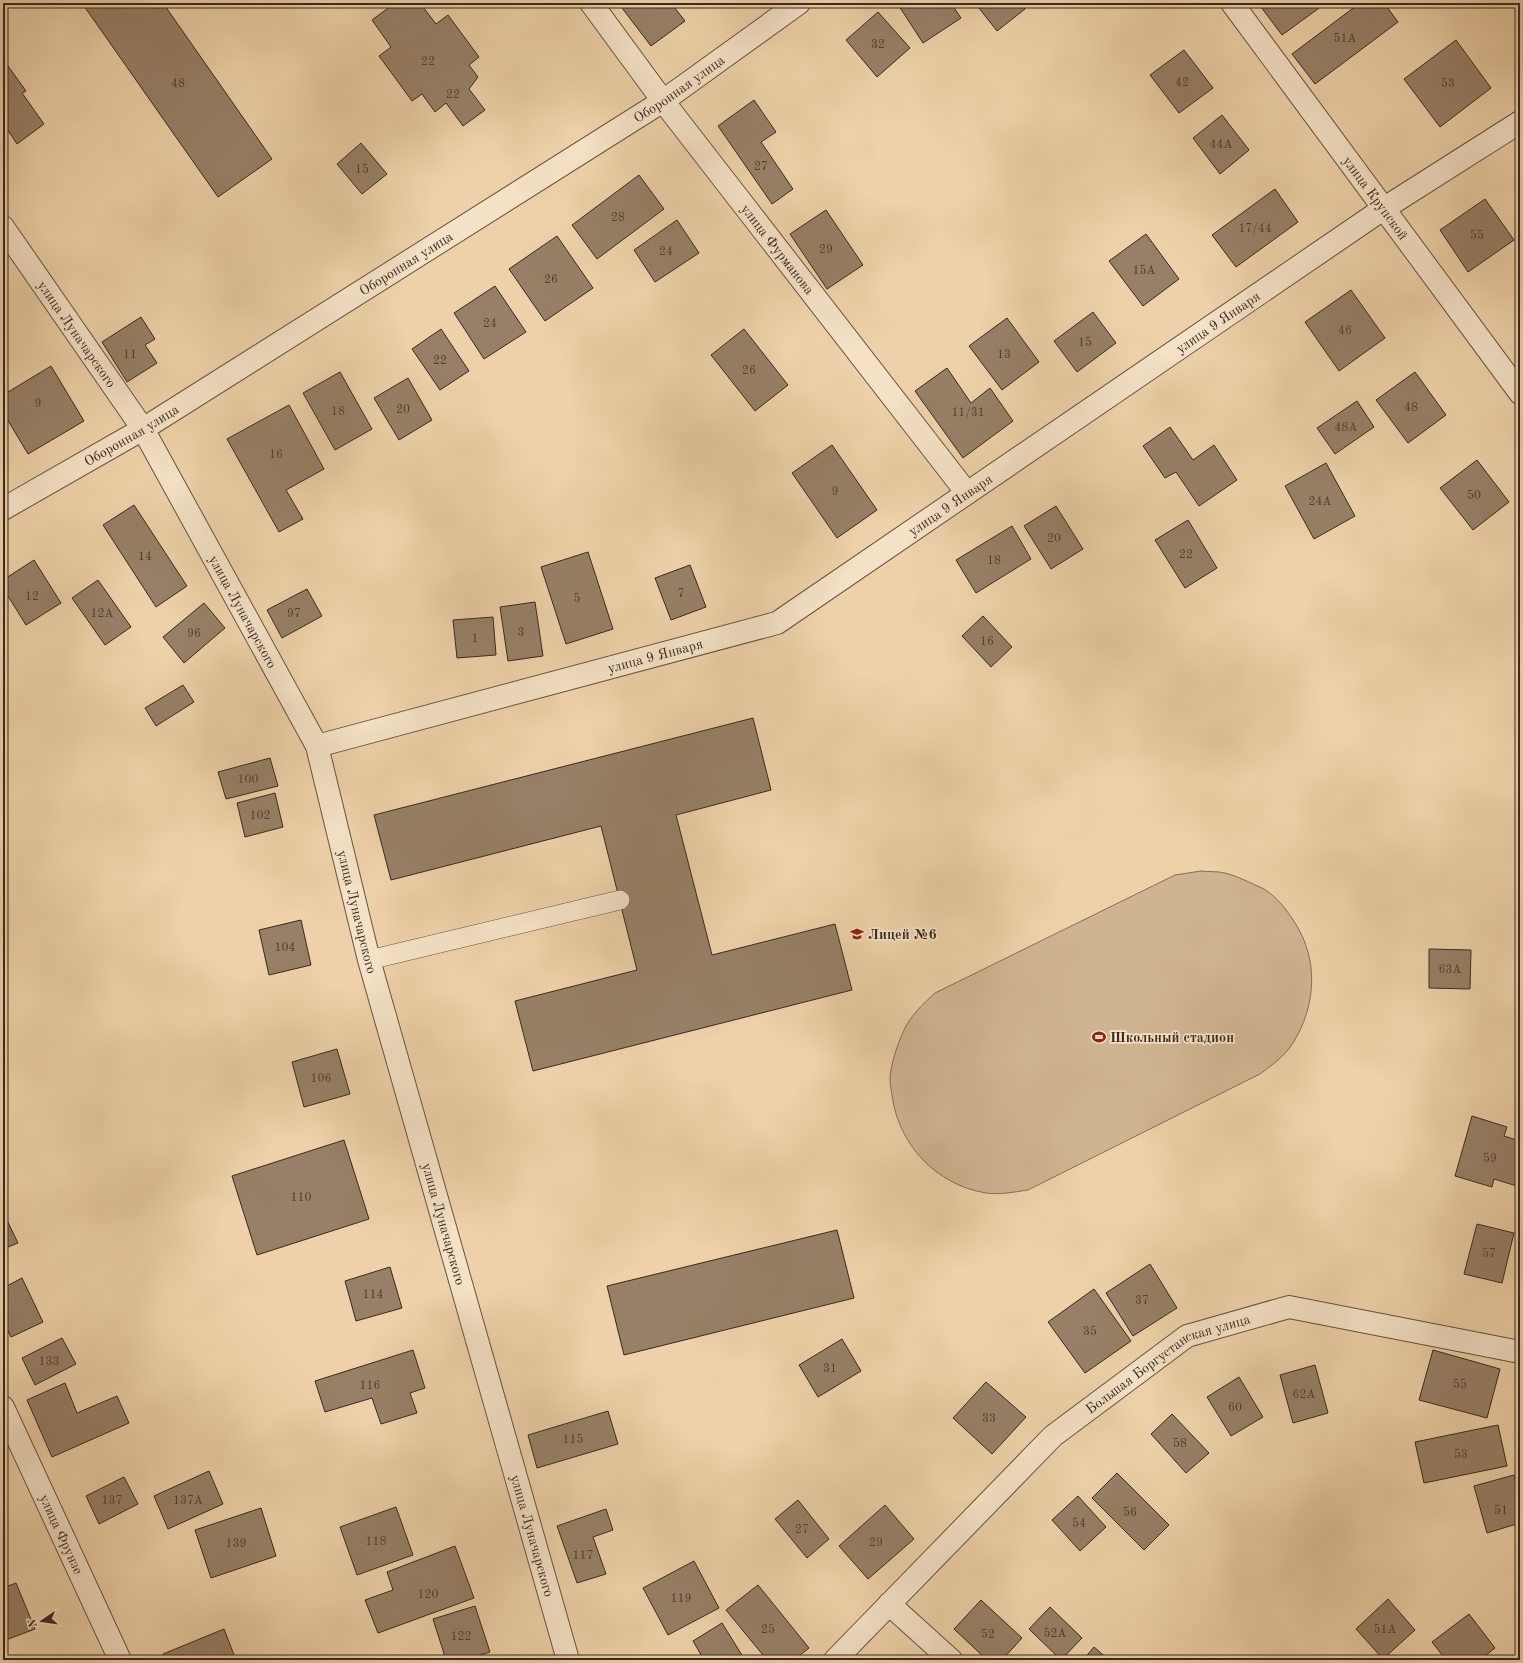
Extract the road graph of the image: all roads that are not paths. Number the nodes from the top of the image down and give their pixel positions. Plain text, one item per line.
1 (591, 3) edge
2 (799, 3) edge
3 (1232, 3) edge
4 (663, 101) junction
5 (1520, 122) edge
6 (1383, 209) junction
7 (3, 227) edge
8 (1520, 393) edge
9 (143, 429) junction
10 (967, 493) junction
11 (3, 509) edge
12 (317, 746) junction
13 (620, 900) dead end
14 (370, 960) junction
15 (1520, 1352) edge
16 (3, 1407) edge
17 (889, 1604) junction
18 (120, 1660) edge
19 (568, 1660) edge
20 (835, 1660) edge
21 (951, 1660) edge

1 - 4 street, улица Фурманова
2 - 4 street, Оборонная улица
3 - 6 street, улица Крупской
4 - 9 street, Оборонная улица
4 - 10 street, улица Фурманова
5 - 6 street, улица 9 Января
6 - 8 street, улица Крупской
6 - 10 street, улица 9 Января
7 - 9 street, улица Луначарского
9 - 11 street, Оборонная улица
9 - 12 street, улица Луначарского
10 - 12 street, улица 9 Января
12 - 14 street, улица Луначарского
13 - 14 lane
14 - 19 street, улица Луначарского
15 - 17 street, Большая Боргустанская улица
16 - 18 street, улица Фрунзе
17 - 20 street, Большая Боргустанская улица
17 - 21 street

